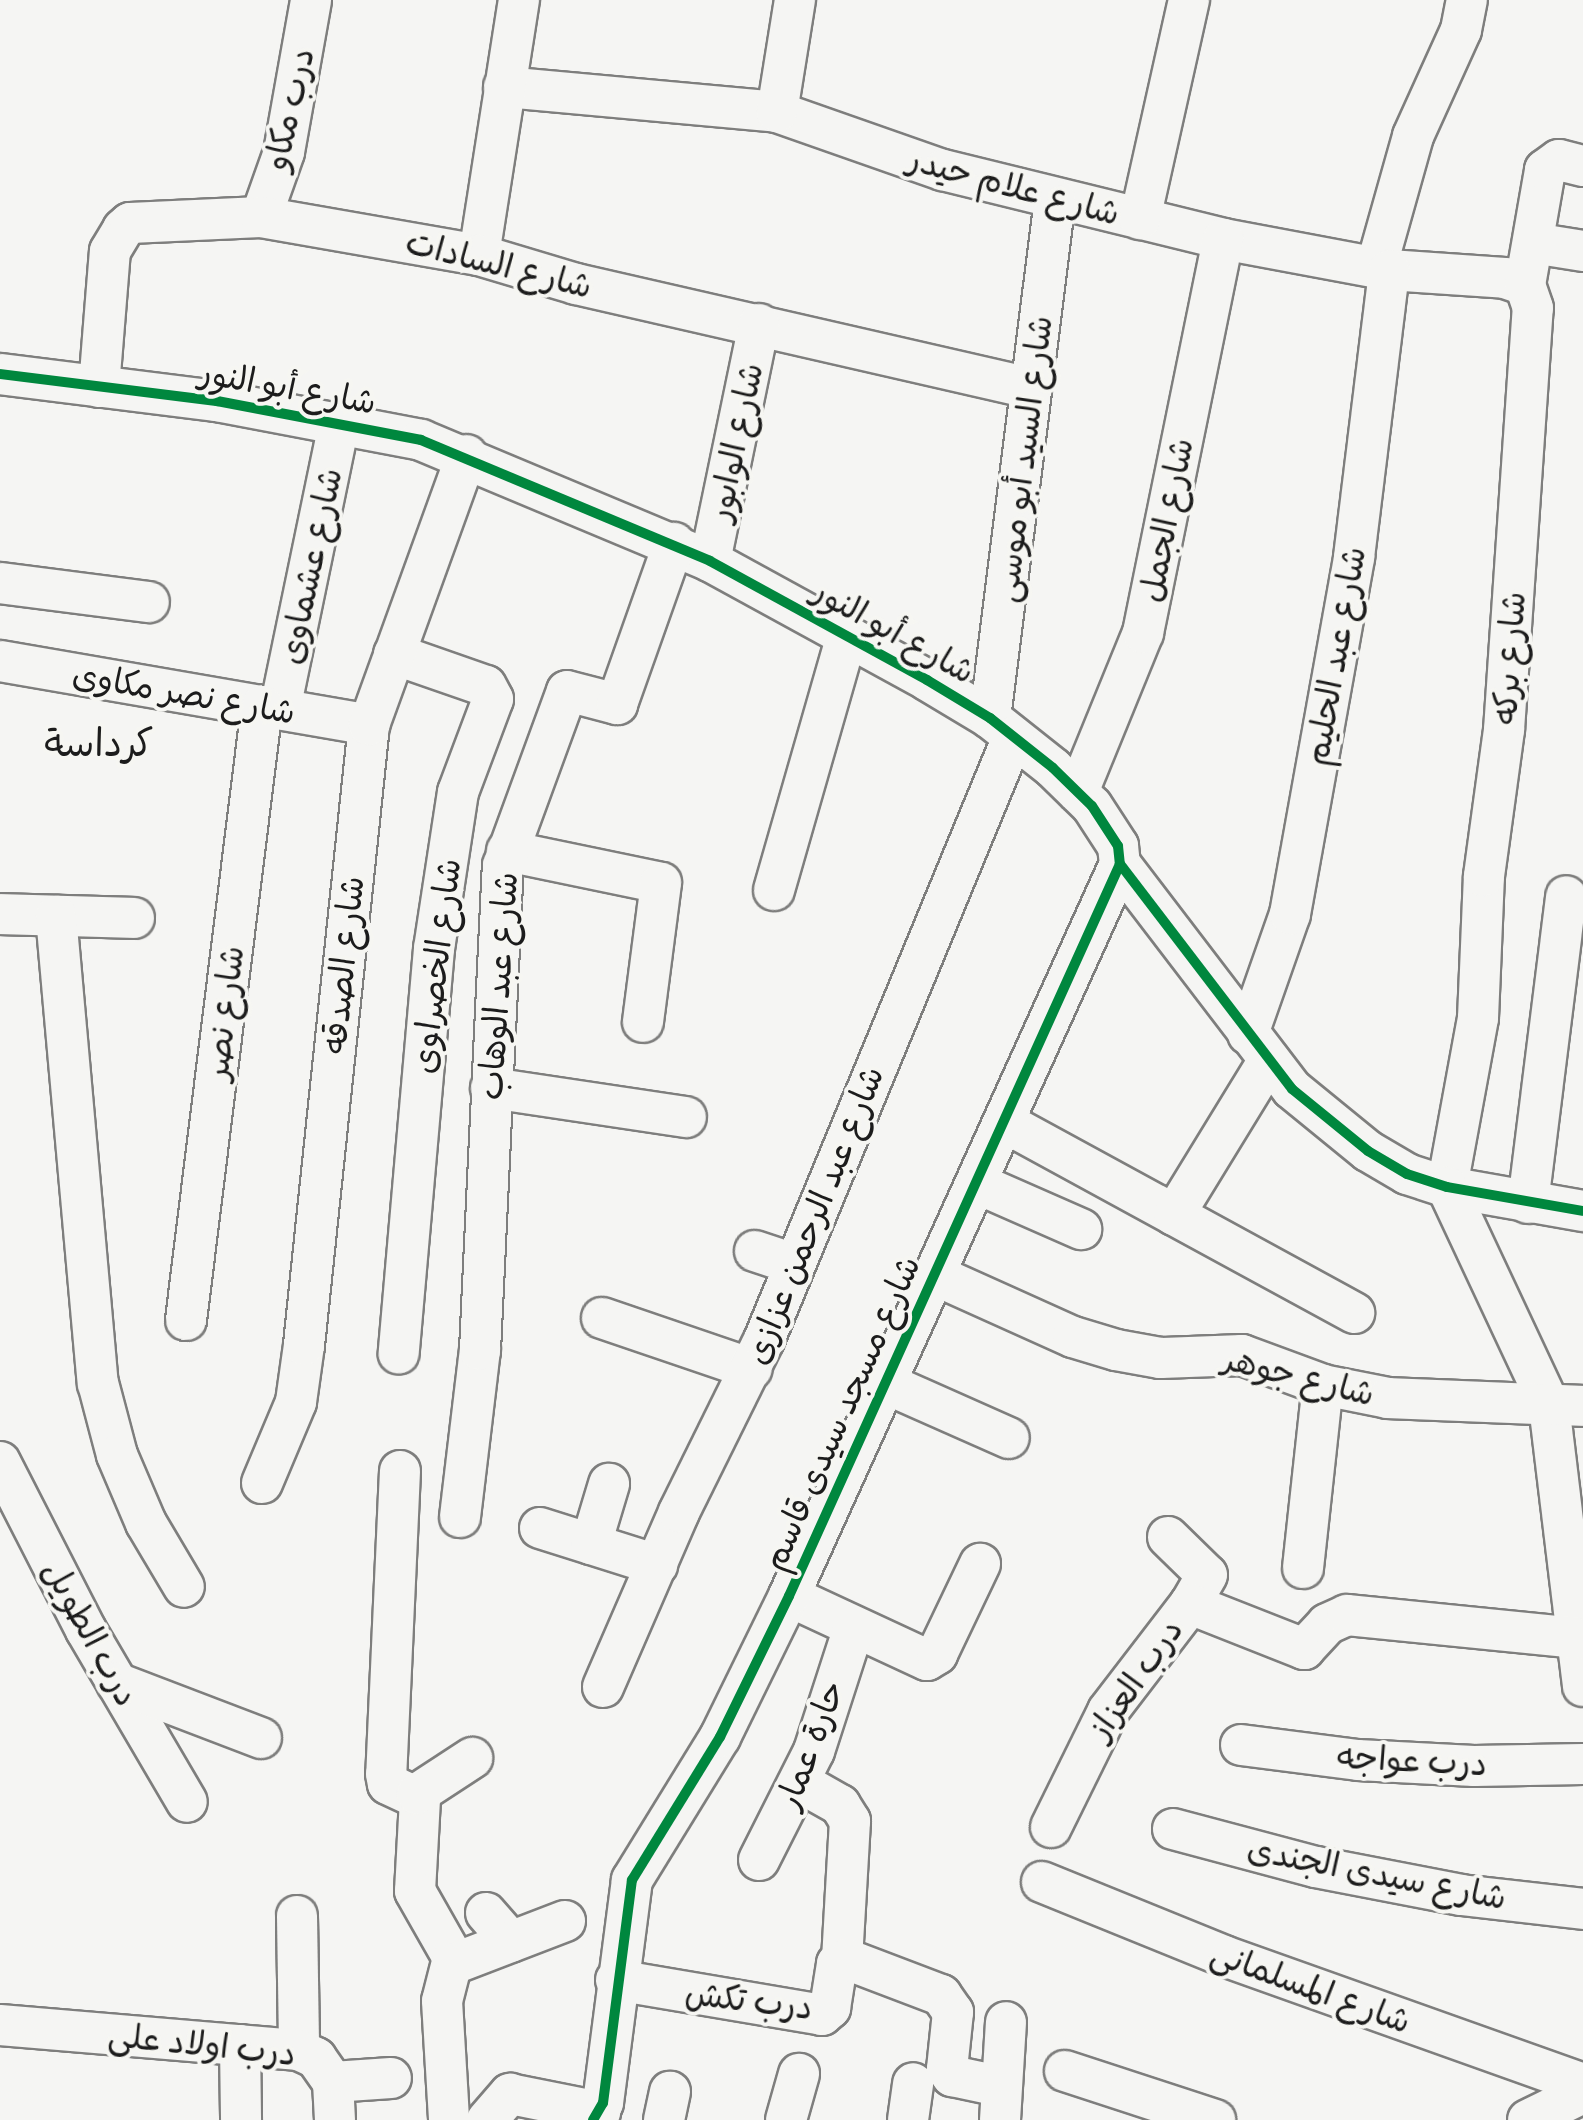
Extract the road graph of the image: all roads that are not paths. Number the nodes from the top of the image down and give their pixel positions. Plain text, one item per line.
1 (311, 0) edge
2 (519, 0) edge
3 (795, 0) edge
4 (1189, 0) edge
5 (1467, 0) edge
6 (504, 87) junction
7 (777, 112) junction
8 (1583, 166) edge
9 (1055, 199) junction
10 (261, 217) junction
11 (1140, 219) junction
12 (1223, 239) junction
13 (1533, 243) junction
14 (1583, 251) edge
15 (479, 255) junction
16 (1382, 269) junction
17 (1525, 285) junction
18 (759, 324) junction
19 (0, 374) edge
20 (99, 387) junction
21 (1031, 388) junction
22 (339, 423) junction
23 (467, 455) junction
24 (674, 543) junction
25 (710, 561) junction
26 (0, 583) edge
27 (149, 602) dead end
28 (847, 636) junction
29 (394, 654) junction
30 (0, 661) edge
31 (271, 707) junction
32 (369, 725) junction
33 (1002, 728) junction
34 (1078, 792) junction
35 (507, 851) junction
36 (1120, 864) junction
37 (774, 890) dead end
38 (1566, 896) dead end
39 (0, 914) edge
40 (56, 916) junction
41 (134, 918) dead end
42 (643, 1022) dead end
43 (1258, 1047) junction
44 (491, 1088) junction
45 (686, 1117) dead end
46 (1004, 1122) junction
47 (976, 1183) junction
48 (1447, 1187) junction
49 (1528, 1203) junction
50 (1583, 1211) edge
51 (1174, 1215) junction
52 (1081, 1229) dead end
53 (755, 1251) dead end
54 (794, 1264) junction
55 (935, 1275) junction
56 (1354, 1313) dead end
57 (602, 1318) dead end
58 (186, 1320) dead end
59 (399, 1353) dead end
60 (752, 1369) junction
61 (887, 1384) junction
62 (1323, 1385) junction
63 (1566, 1405) edge
64 (1009, 1438) dead end
65 (0, 1462) edge
66 (400, 1471) dead end
67 (262, 1483) dead end
68 (609, 1484) dead end
69 (460, 1517) dead end
70 (540, 1528) dead end
71 (1168, 1537) dead end
72 (591, 1544) junction
73 (980, 1564) dead end
74 (657, 1565) junction
75 (1303, 1568) dead end
76 (184, 1587) dead end
77 (789, 1596) junction
78 (1190, 1604) junction
79 (854, 1627) junction
80 (1578, 1638) junction
81 (117, 1683) junction
82 (1583, 1686) edge
83 (603, 1687) dead end
84 (261, 1738) dead end
85 (1241, 1745) dead end
86 (472, 1758) dead end
87 (1583, 1764) edge
88 (801, 1783) junction
89 (417, 1794) junction
90 (187, 1802) dead end
91 (1051, 1827) dead end
92 (1173, 1829) dead end
93 (759, 1860) dead end
94 (1042, 1882) dead end
95 (1583, 1909) edge
96 (297, 1916) dead end
97 (565, 1921) dead end
98 (842, 1960) junction
99 (453, 1964) junction
100 (616, 1980) junction
101 (1006, 2022) dead end
102 (0, 2025) edge
103 (240, 2045) junction
104 (299, 2050) junction
105 (1065, 2071) dead end
106 (799, 2074) dead end
107 (391, 2078) dead end
108 (1583, 2084) edge
109 (1583, 2093) edge
110 (334, 2101) edge
111 (1000, 2103) edge
112 (596, 2116) edge
113 (241, 2120) edge
114 (449, 2120) edge
115 (487, 2120) edge
116 (786, 2120) edge
117 (1215, 2120) edge
118 (1528, 2120) edge

1 - 10 street, درب مكاو
2 - 6 street
3 - 7 street
4 - 11 street
5 - 16 street, شارع عبد الحليم
6 - 7 street, شارع علام حيدر
6 - 15 street
7 - 9 street, شارع علام حيدر
8 - 13 street, شارع بركه
9 - 11 street, شارع علام حيدر
9 - 21 street, شارع السيد أبو موسى
10 - 15 street, شارع السادات
10 - 20 street, شارع السادات
11 - 12 street, شارع علام حيدر
12 - 16 street, شارع علام حيدر
12 - 34 street, شارع الجمل
13 - 14 street
13 - 17 street, شارع بركه
15 - 18 street, شارع السادات
16 - 17 street, شارع علام حيدر
16 - 43 street, شارع عبد الحليم
17 - 48 street, شارع بركه
18 - 21 street, شارع السادات
18 - 25 street, شارع الوابور
19 - 20 street, شارع أبو النور
20 - 22 street, شارع أبو النور
21 - 33 street, شارع السيد أبو موسى
22 - 23 street, شارع أبو النور
22 - 31 street, شارع عشماوى
23 - 24 street, شارع أبو النور
23 - 29 street, شارع الصدقه
24 - 25 street, شارع أبو النور
24 - 35 street, شارع عبد الوهاب
25 - 28 street, شارع أبو النور
26 - 27 street
28 - 33 street, شارع أبو النور
28 - 37 street
29 - 32 street, شارع الصدقه
29 - 59 street, شارع الخصراوى
30 - 31 street, شارع نصر مكاوى
31 - 32 street, شارع نصر مكاوى
31 - 58 street, شارع نصر
32 - 67 street, شارع الصدقه
33 - 34 street, شارع أبو النور
33 - 54 street, شارع عبد الرحمن عزازى
34 - 36 street, شارع أبو النور
35 - 42 street
35 - 44 street, شارع عبد الوهاب
36 - 43 street, شارع أبو النور
36 - 46 street, شارع مسجد سيدى قاسم
38 - 49 street
39 - 40 street
40 - 41 street
40 - 76 street
43 - 48 street, شارع أبو النور
43 - 51 street, شارع عبد الحليم
44 - 45 street
44 - 69 street, شارع عبد الوهاب
46 - 47 street, شارع مسجد سيدى قاسم
46 - 51 street
47 - 52 street
47 - 55 street, شارع مسجد سيدى قاسم
48 - 49 street, شارع أبو النور
48 - 63 street
49 - 50 street, شارع أبو النور
51 - 56 street
53 - 54 street
54 - 60 street, شارع عبد الرحمن عزازى
55 - 61 street, شارع مسجد سيدى قاسم
55 - 62 street, شارع جوهر
57 - 60 street
60 - 74 street, شارع عبد الرحمن عزازى
61 - 64 street
61 - 77 street, شارع مسجد سيدى قاسم
62 - 63 street, شارع جوهر
62 - 75 street
63 - 80 street
65 - 81 street, درب الطويل
66 - 89 street
68 - 72 street
70 - 72 street
71 - 78 street
72 - 74 street
73 - 79 street
74 - 83 street, شارع عبد الرحمن عزازى
77 - 79 street
77 - 100 street, شارع مسجد سيدى قاسم
78 - 80 street, درب العزاز
78 - 91 street, درب العزاز
79 - 88 street, حارة عمار
80 - 82 street
81 - 84 street
81 - 90 street, درب الطويل
85 - 87 street, درب عواجه
86 - 89 street
88 - 93 street, حارة عمار
88 - 98 street
89 - 99 street
92 - 95 street, شارع سيدى الجندى
94 - 108 street, شارع المسلمانى
96 - 104 street
97 - 99 street
98 - 100 street, درب تكش
98 - 111 street, درب تكش
99 - 114 street
100 - 112 street, شارع مسجد سيدى قاسم
101 - 111 street
102 - 103 street, درب اولاد على
103 - 104 street, درب اولاد على
103 - 113 street
104 - 110 street, درب اولاد على
105 - 117 street
106 - 116 street
107 - 110 street, درب اولاد على
109 - 118 street
112 - 115 street

